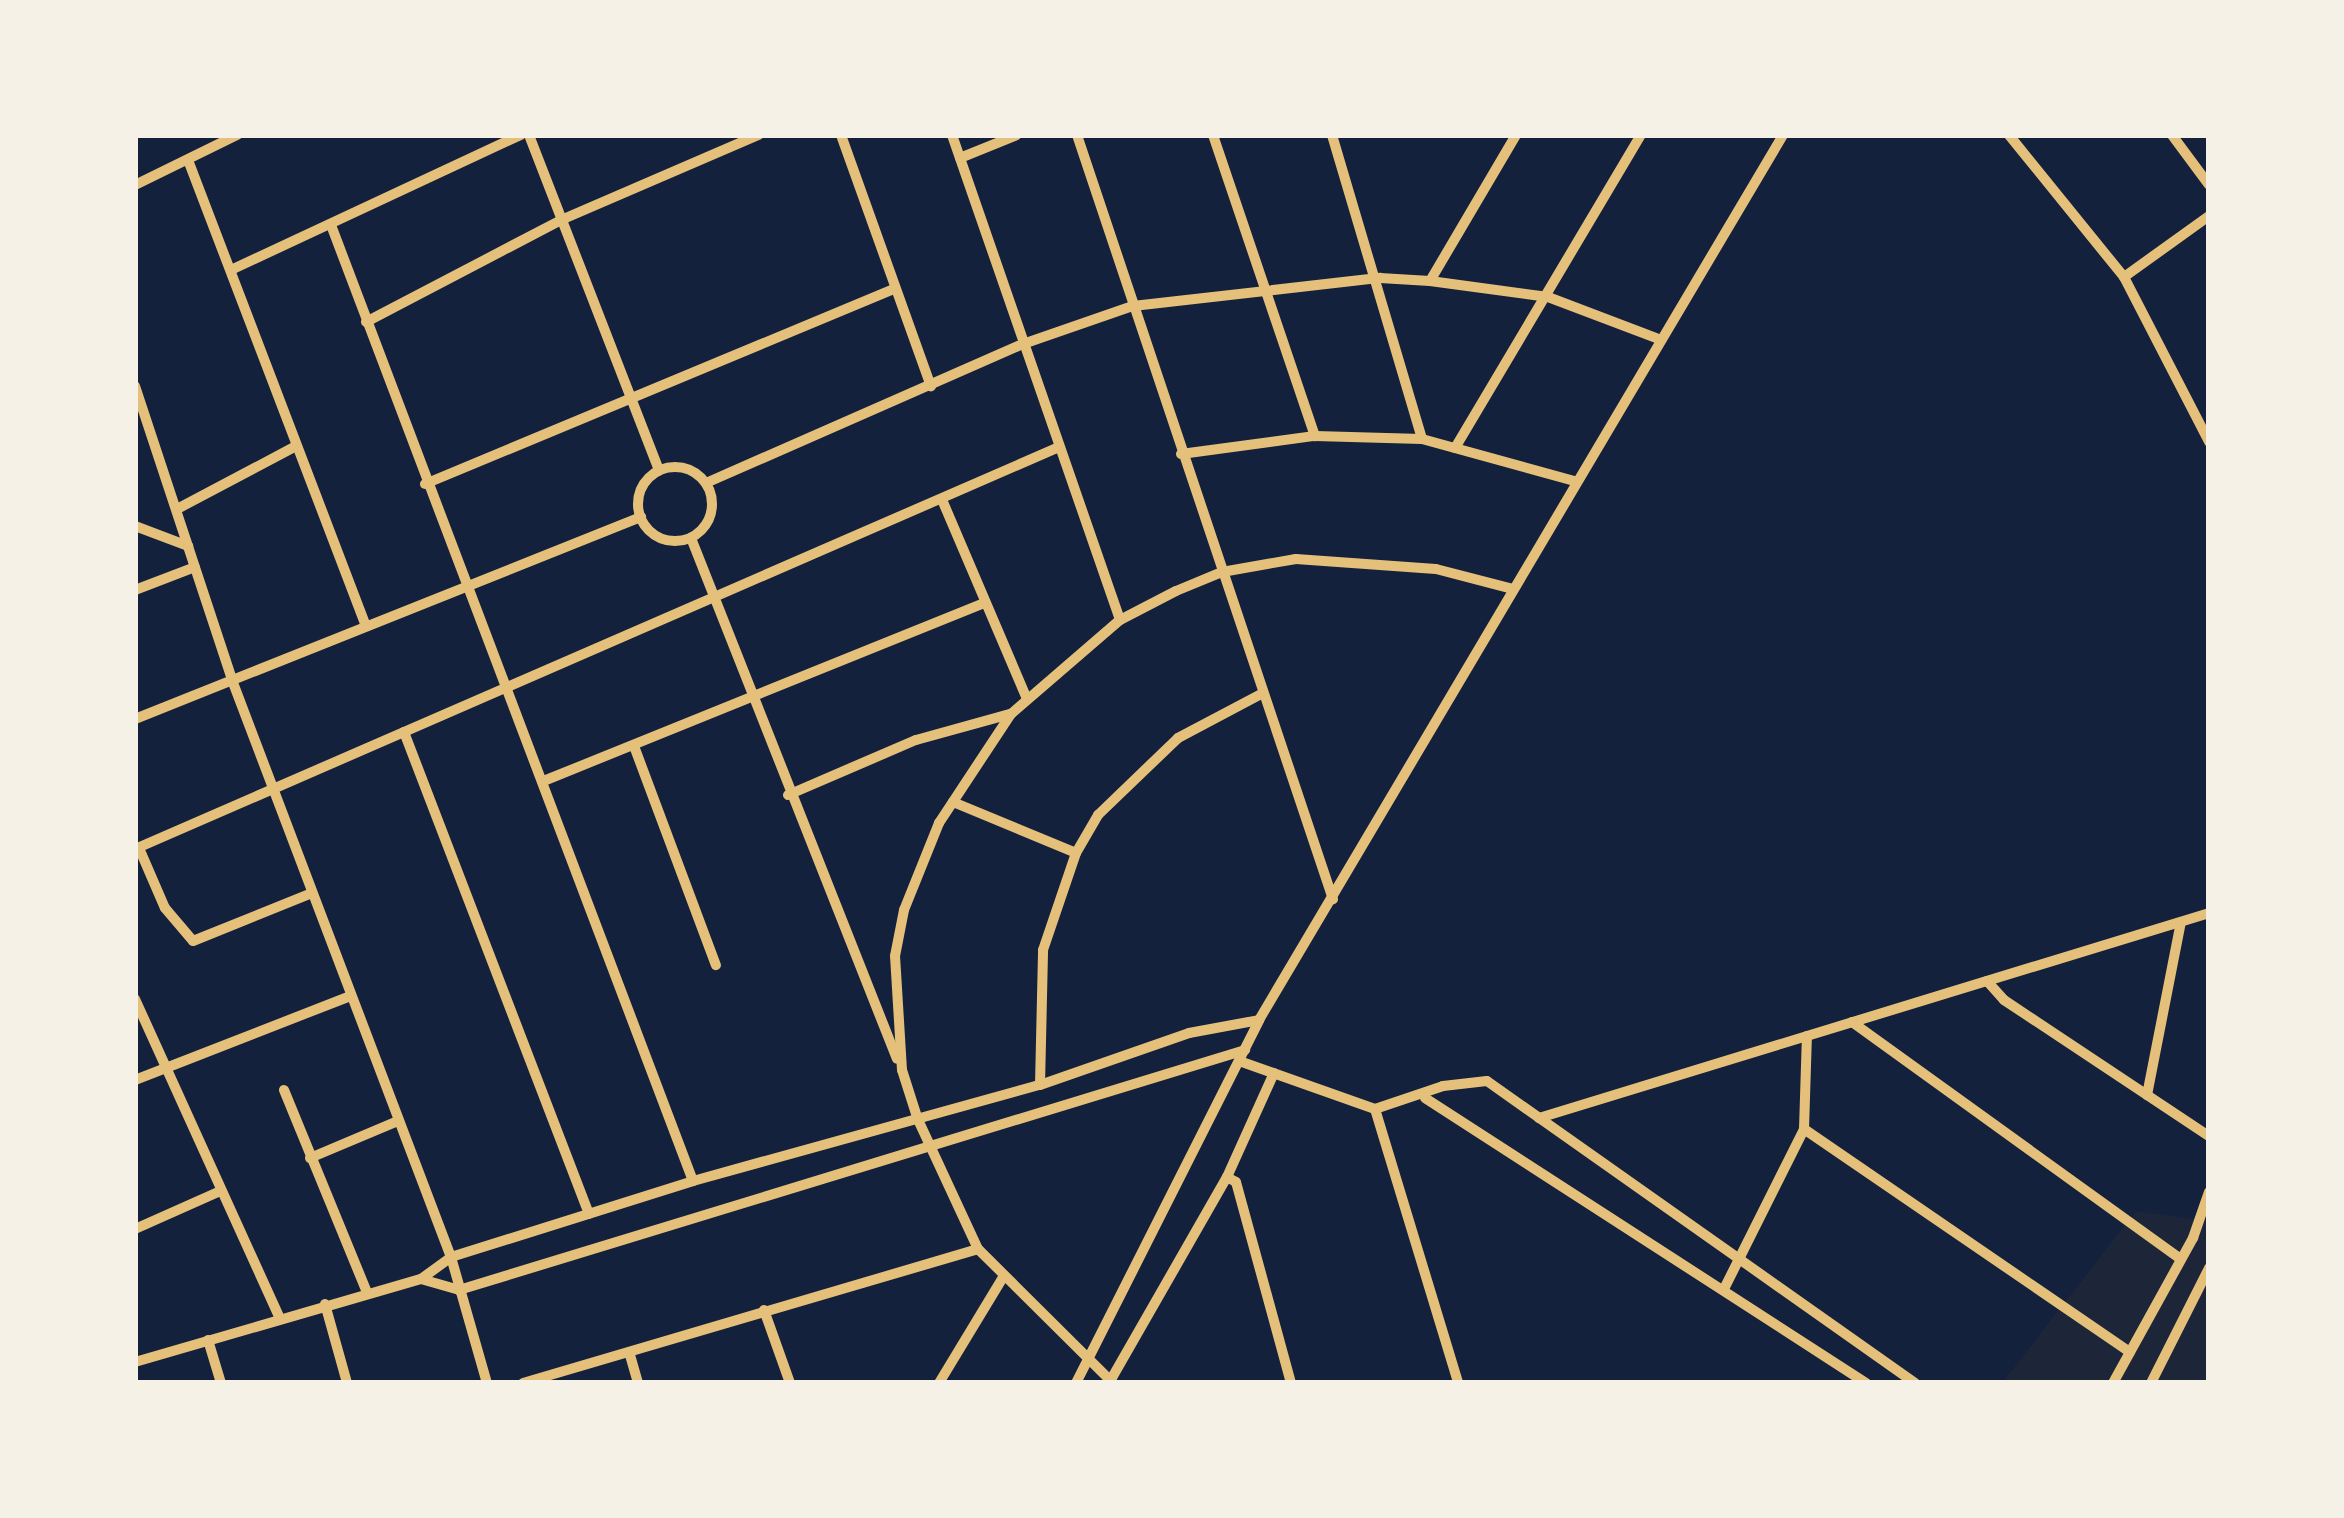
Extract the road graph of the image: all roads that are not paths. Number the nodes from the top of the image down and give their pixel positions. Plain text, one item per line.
1 (237, 135) edge
2 (525, 135) edge
3 (758, 135) edge
4 (842, 135) edge
5 (952, 135) edge
6 (1017, 135) edge
7 (1077, 135) edge
8 (1213, 135) edge
9 (1332, 135) edge
10 (1516, 135) edge
11 (1641, 135) edge
12 (1783, 135) edge
13 (2009, 135) edge
14 (2171, 135) edge
15 (960, 158) junction
16 (188, 160) junction
17 (135, 185) edge
18 (2209, 185) edge
19 (2209, 216) edge
20 (561, 220) junction
21 (331, 225) junction
22 (232, 269) junction
23 (2124, 277) junction
24 (1380, 278) junction
25 (1430, 280) junction
26 (894, 289) junction
27 (1262, 290) junction
28 (1548, 297) junction
29 (1133, 306) junction
30 (365, 322) junction
31 (1656, 338) junction
32 (1023, 344) junction
33 (135, 386) edge
34 (931, 386) junction
35 (630, 400) junction
36 (1315, 436) junction
37 (1421, 439) junction
38 (2209, 442) edge
39 (296, 446) junction
40 (1059, 447) junction
41 (1455, 448) junction
42 (1181, 454) junction
43 (659, 470) junction
44 (1574, 481) junction
45 (706, 483) junction
46 (425, 484) junction
47 (943, 502) junction
48 (178, 508) junction
49 (641, 517) junction
50 (135, 526) edge
51 (692, 538) junction
52 (188, 546) junction
53 (195, 567) junction
54 (1222, 572) junction
55 (464, 586) junction
56 (1513, 589) junction
57 (135, 590) edge
58 (716, 602) junction
59 (983, 603) junction
60 (1120, 620) junction
61 (366, 626) junction
62 (232, 680) junction
63 (507, 687) junction
64 (1263, 694) junction
65 (754, 698) junction
66 (1027, 699) junction
67 (1010, 714) junction
68 (135, 719) edge
69 (404, 731) junction
70 (634, 746) junction
71 (547, 780) junction
72 (272, 787) junction
73 (788, 794) junction
74 (953, 802) junction
75 (137, 849) edge
76 (1076, 853) junction
77 (312, 893) junction
78 (1333, 899) junction
79 (2209, 913) edge
80 (2180, 922) junction
81 (716, 965) dead end
82 (1987, 981) junction
83 (351, 996) junction
84 (135, 999) edge
85 (1259, 1020) junction
86 (1852, 1022) junction
87 (1807, 1036) junction
88 (1244, 1056) junction
89 (163, 1067) junction
90 (902, 1070) junction
91 (1274, 1073) junction
92 (135, 1080) edge
93 (1040, 1085) junction
94 (284, 1090) dead end
95 (2147, 1095) junction
96 (1425, 1098) junction
97 (1375, 1109) junction
98 (1539, 1118) junction
99 (918, 1120) junction
100 (398, 1121) junction
101 (1804, 1129) junction
102 (2209, 1136) edge
103 (931, 1151) junction
104 (310, 1159) junction
105 (1226, 1177) junction
106 (693, 1181) junction
107 (218, 1192) junction
108 (2209, 1192) edge
109 (589, 1214) junction
110 (135, 1229) edge
111 (978, 1249) junction
112 (451, 1257) junction
113 (2181, 1259) junction
114 (1740, 1260) junction
115 (2209, 1268) edge
116 (421, 1279) junction
117 (1002, 1279) junction
118 (1724, 1289) junction
119 (366, 1290) junction
120 (459, 1290) junction
121 (325, 1304) junction
122 (764, 1310) junction
123 (280, 1319) junction
124 (208, 1340) junction
125 (2130, 1352) junction
126 (630, 1355) junction
127 (135, 1362) edge
128 (1088, 1363) junction
129 (1111, 1382) edge
130 (220, 1383) edge
131 (347, 1383) edge
132 (487, 1383) edge
133 (523, 1383) edge
134 (638, 1383) edge
135 (790, 1383) edge
136 (939, 1383) edge
137 (1076, 1383) edge
138 (1291, 1383) edge
139 (1458, 1383) edge
140 (1866, 1383) edge
141 (1915, 1383) edge
142 (2113, 1383) edge
143 (2151, 1383) edge

1 - 16 street
2 - 20 street
2 - 21 street
3 - 20 street
4 - 26 street
5 - 15 street
6 - 15 street
7 - 29 street
8 - 27 street
9 - 24 street
10 - 25 street
11 - 28 street
12 - 31 street
13 - 23 street
14 - 18 street
15 - 32 street
16 - 17 street
16 - 22 street
19 - 23 street
20 - 30 street
20 - 35 street
21 - 22 street
21 - 30 street
22 - 39 street
23 - 38 street
24 - 25 street
24 - 27 street
24 - 37 street
25 - 28 street
26 - 34 street
26 - 35 street
27 - 29 street
27 - 36 street
28 - 31 street
28 - 41 street
29 - 32 street
29 - 42 street
30 - 46 street
31 - 44 street
32 - 34 street
32 - 40 street
33 - 48 street
34 - 45 street
35 - 43 street
35 - 46 street
36 - 37 street
36 - 42 street
37 - 41 street
39 - 48 street
39 - 61 street
40 - 47 street
40 - 60 street
41 - 44 street
42 - 54 street
43 - 45 street
43 - 49 street
44 - 56 street
45 - 51 street
46 - 55 street
47 - 58 street
47 - 59 street
48 - 52 street
49 - 51 street
49 - 55 street
50 - 52 street
51 - 58 street
52 - 53 street
53 - 57 street
53 - 62 street
54 - 56 street
54 - 60 street
54 - 64 street
55 - 61 street
55 - 63 street
56 - 78 street
58 - 63 street
58 - 65 street
59 - 65 street
59 - 66 street
60 - 66 street
61 - 62 street
62 - 68 street
62 - 72 street
63 - 69 street
63 - 71 street
64 - 76 street
64 - 78 street
65 - 70 street
65 - 73 street
66 - 67 street
67 - 73 street
67 - 74 street
69 - 72 street
69 - 109 street
70 - 71 street
70 - 81 street
71 - 106 street
72 - 75 street
72 - 77 street
73 - 90 street
74 - 76 street
74 - 90 street
75 - 77 street
76 - 93 street
77 - 83 street
78 - 85 street
79 - 80 street
80 - 82 street
80 - 95 street
82 - 86 street
82 - 95 street
83 - 89 street
83 - 100 street
84 - 89 street
85 - 88 street
85 - 93 street
86 - 87 street
86 - 113 street
87 - 98 street
87 - 101 street
88 - 91 street
88 - 103 street
88 - 128 street
89 - 92 street
89 - 107 street
90 - 99 street
91 - 97 street
91 - 105 street
93 - 99 street
94 - 104 street
95 - 102 street
96 - 97 street
96 - 98 street
96 - 118 street
97 - 139 street
98 - 114 street
99 - 103 street
99 - 106 street
100 - 104 street
100 - 112 street
101 - 114 street
101 - 125 street
103 - 111 street
103 - 120 street
104 - 119 street
105 - 129 street
105 - 138 street
106 - 109 street
107 - 110 street
107 - 123 street
108 - 113 street
109 - 112 street
111 - 117 street
111 - 122 street
112 - 116 street
112 - 120 street
113 - 125 street
114 - 118 street
114 - 141 street
115 - 143 street
116 - 119 street
116 - 120 street
117 - 128 street
117 - 136 street
118 - 140 street
119 - 121 street
120 - 132 street
121 - 123 street
121 - 131 street
122 - 126 street
122 - 135 street
123 - 124 street
124 - 127 street
124 - 130 street
125 - 142 street
126 - 133 street
126 - 134 street
128 - 129 street
128 - 137 street

